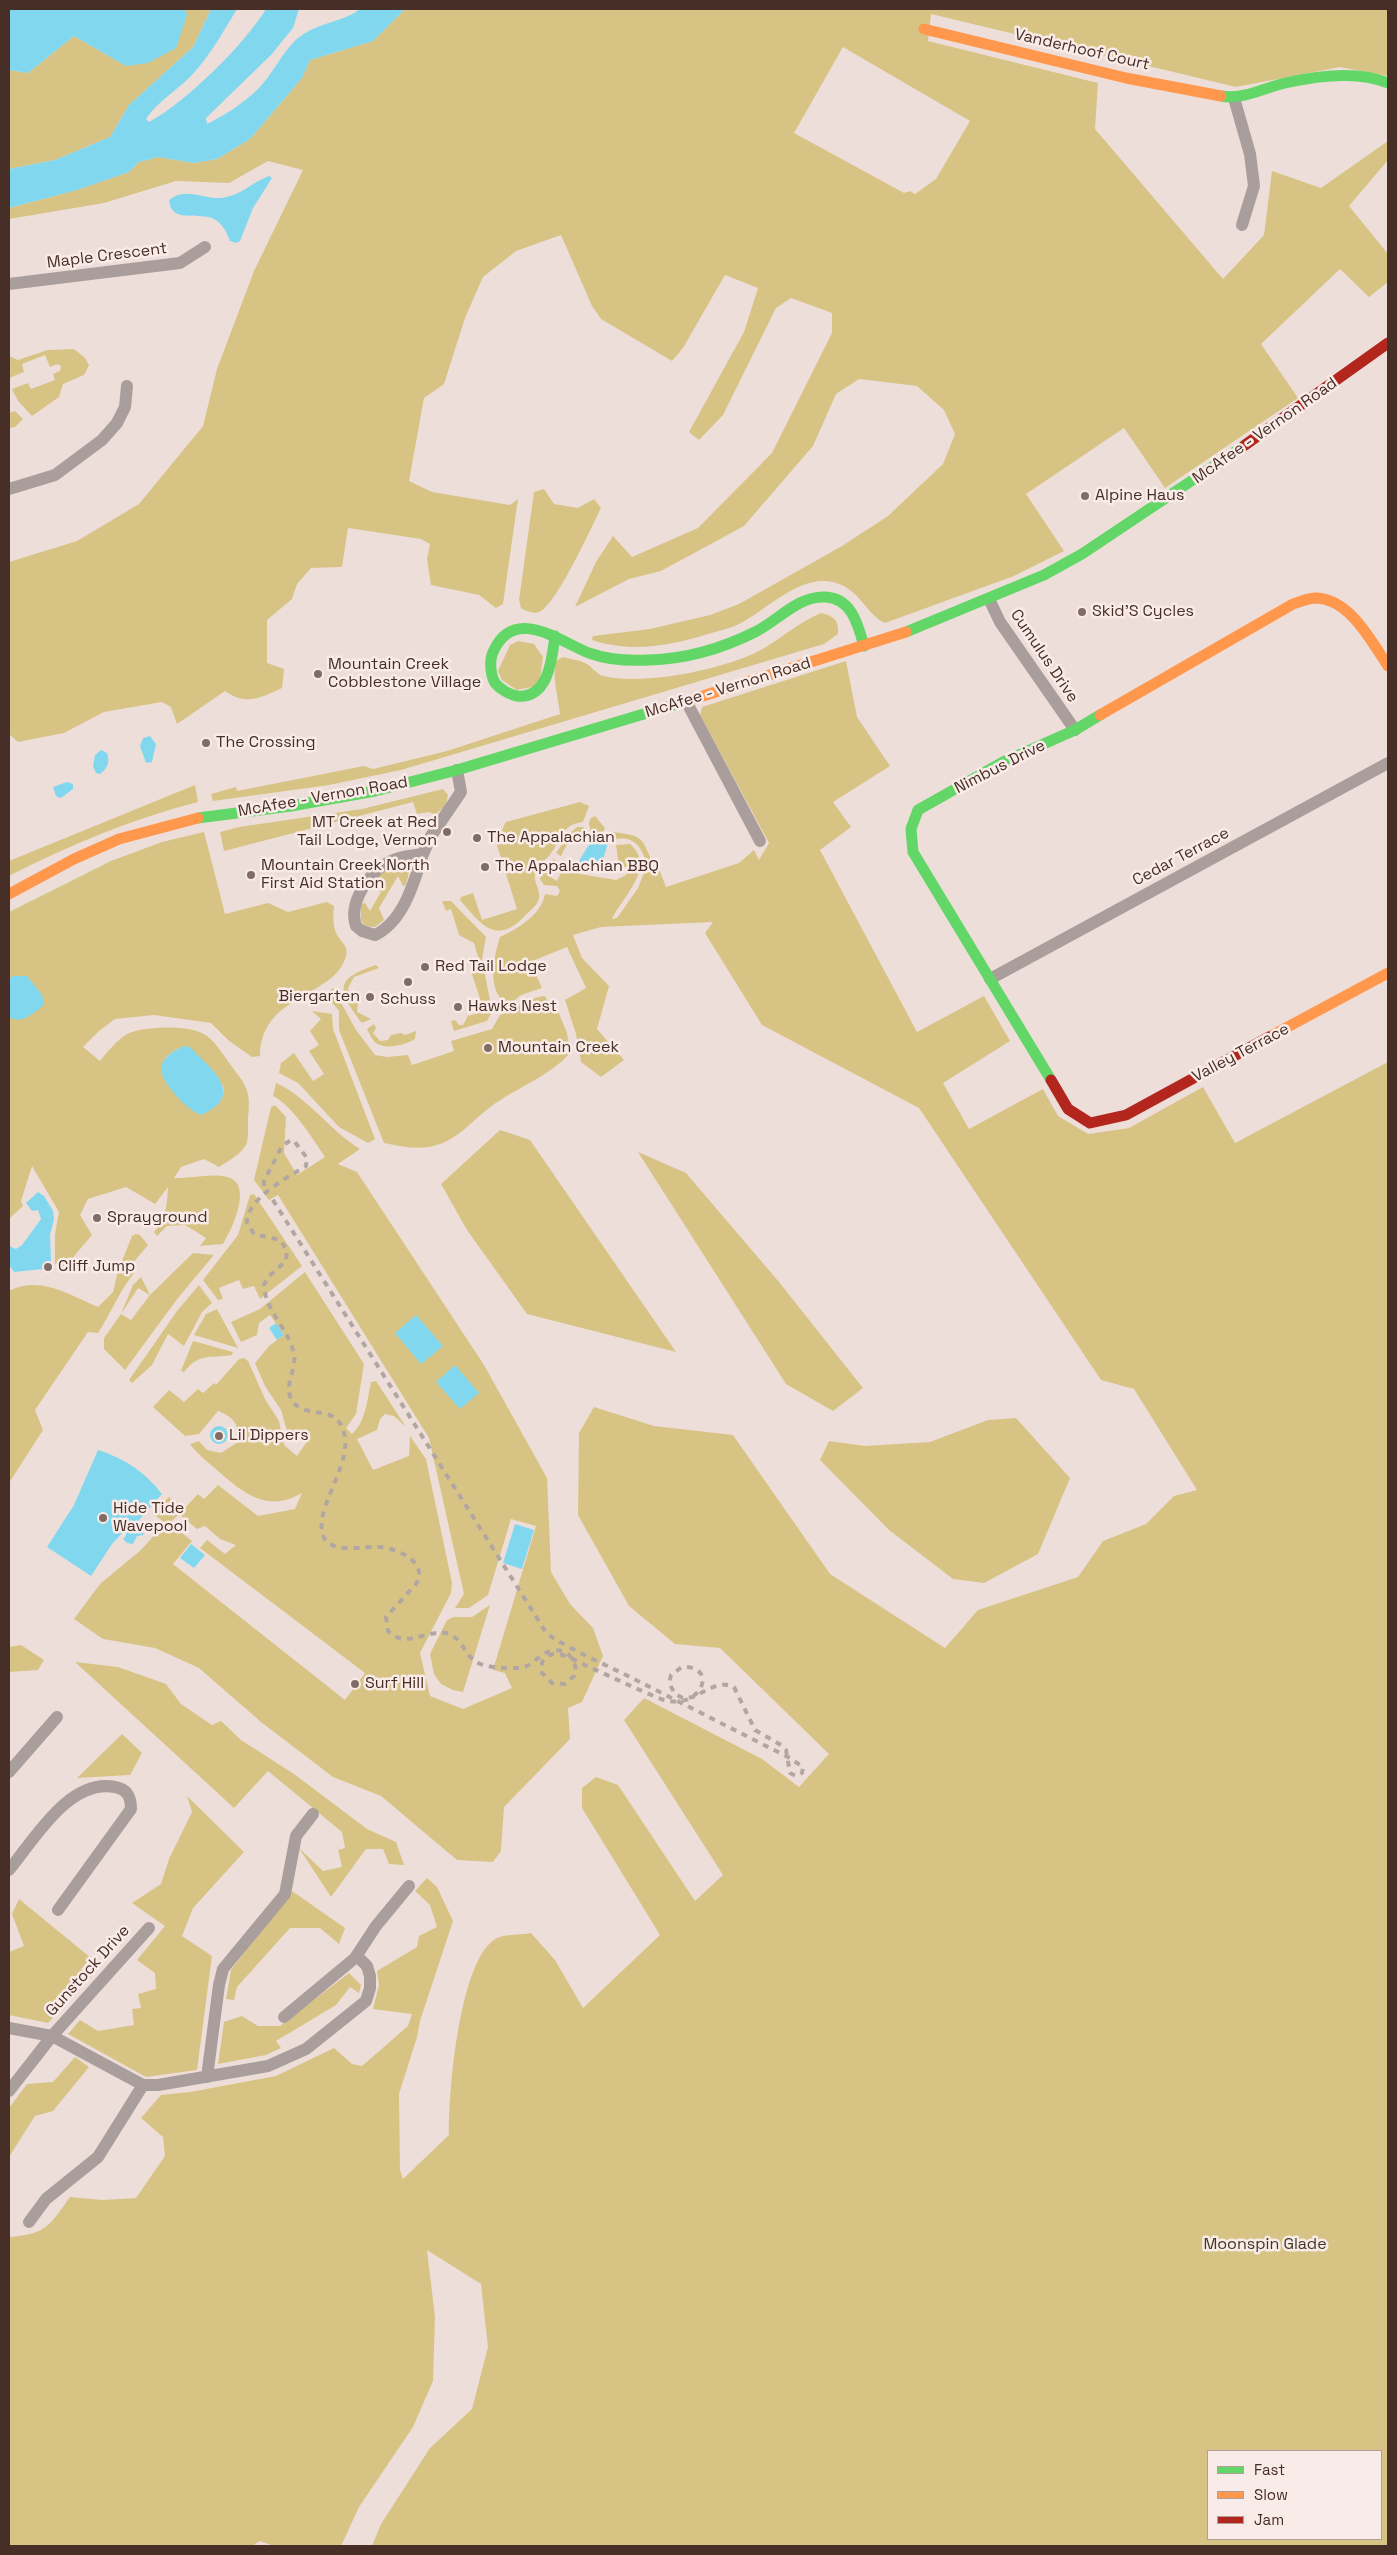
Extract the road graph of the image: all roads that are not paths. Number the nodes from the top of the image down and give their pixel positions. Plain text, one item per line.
1 (924, 30) dead end
2 (1388, 83) edge
3 (1234, 98) junction
4 (1242, 225) dead end
5 (205, 247) dead end
6 (9, 284) edge
7 (1388, 343) edge
8 (127, 386) dead end
9 (9, 489) edge
10 (988, 600) junction
11 (555, 636) junction
12 (864, 646) junction
13 (1388, 666) edge
14 (686, 701) junction
15 (1075, 730) junction
16 (1388, 763) edge
17 (457, 770) junction
18 (760, 841) dead end
19 (423, 854) junction
20 (9, 894) edge
21 (1388, 973) edge
22 (990, 979) junction
23 (1090, 1123) joint
24 (57, 1717) dead end
25 (9, 1772) edge
26 (313, 1814) dead end
27 (9, 1870) edge
28 (409, 1886) dead end
29 (58, 1910) dead end
30 (149, 1928) dead end
31 (357, 1956) junction
32 (284, 2017) dead end
33 (9, 2028) edge
34 (52, 2036) junction
35 (207, 2077) junction
36 (143, 2085) junction
37 (9, 2091) edge
38 (29, 2222) dead end

1 - 3 street, Vanderhoof Court
2 - 3 street, Vanderhoof Court
3 - 4 street
5 - 6 street, Maple Crescent
7 - 10 street, McAfee - Vernon Road
8 - 9 street
10 - 12 street, McAfee - Vernon Road
10 - 15 street, Cumulus Drive
11 - 11 street
11 - 12 street
12 - 14 street, McAfee - Vernon Road
13 - 15 street, Nimbus Drive
14 - 17 street, McAfee - Vernon Road
14 - 18 street
15 - 22 street, Nimbus Drive
16 - 22 street, Cedar Terrace
17 - 19 street
17 - 20 street, McAfee - Vernon Road
19 - 19 street
21 - 23 street, Valley Terrace
22 - 23 street, Nimbus Drive
24 - 25 street
26 - 35 street
27 - 29 street
28 - 31 street
30 - 34 street, Gunstock Drive
31 - 32 street
31 - 35 street
33 - 34 street
34 - 36 street
34 - 37 street, Gunstock Drive
35 - 36 street
36 - 38 street

